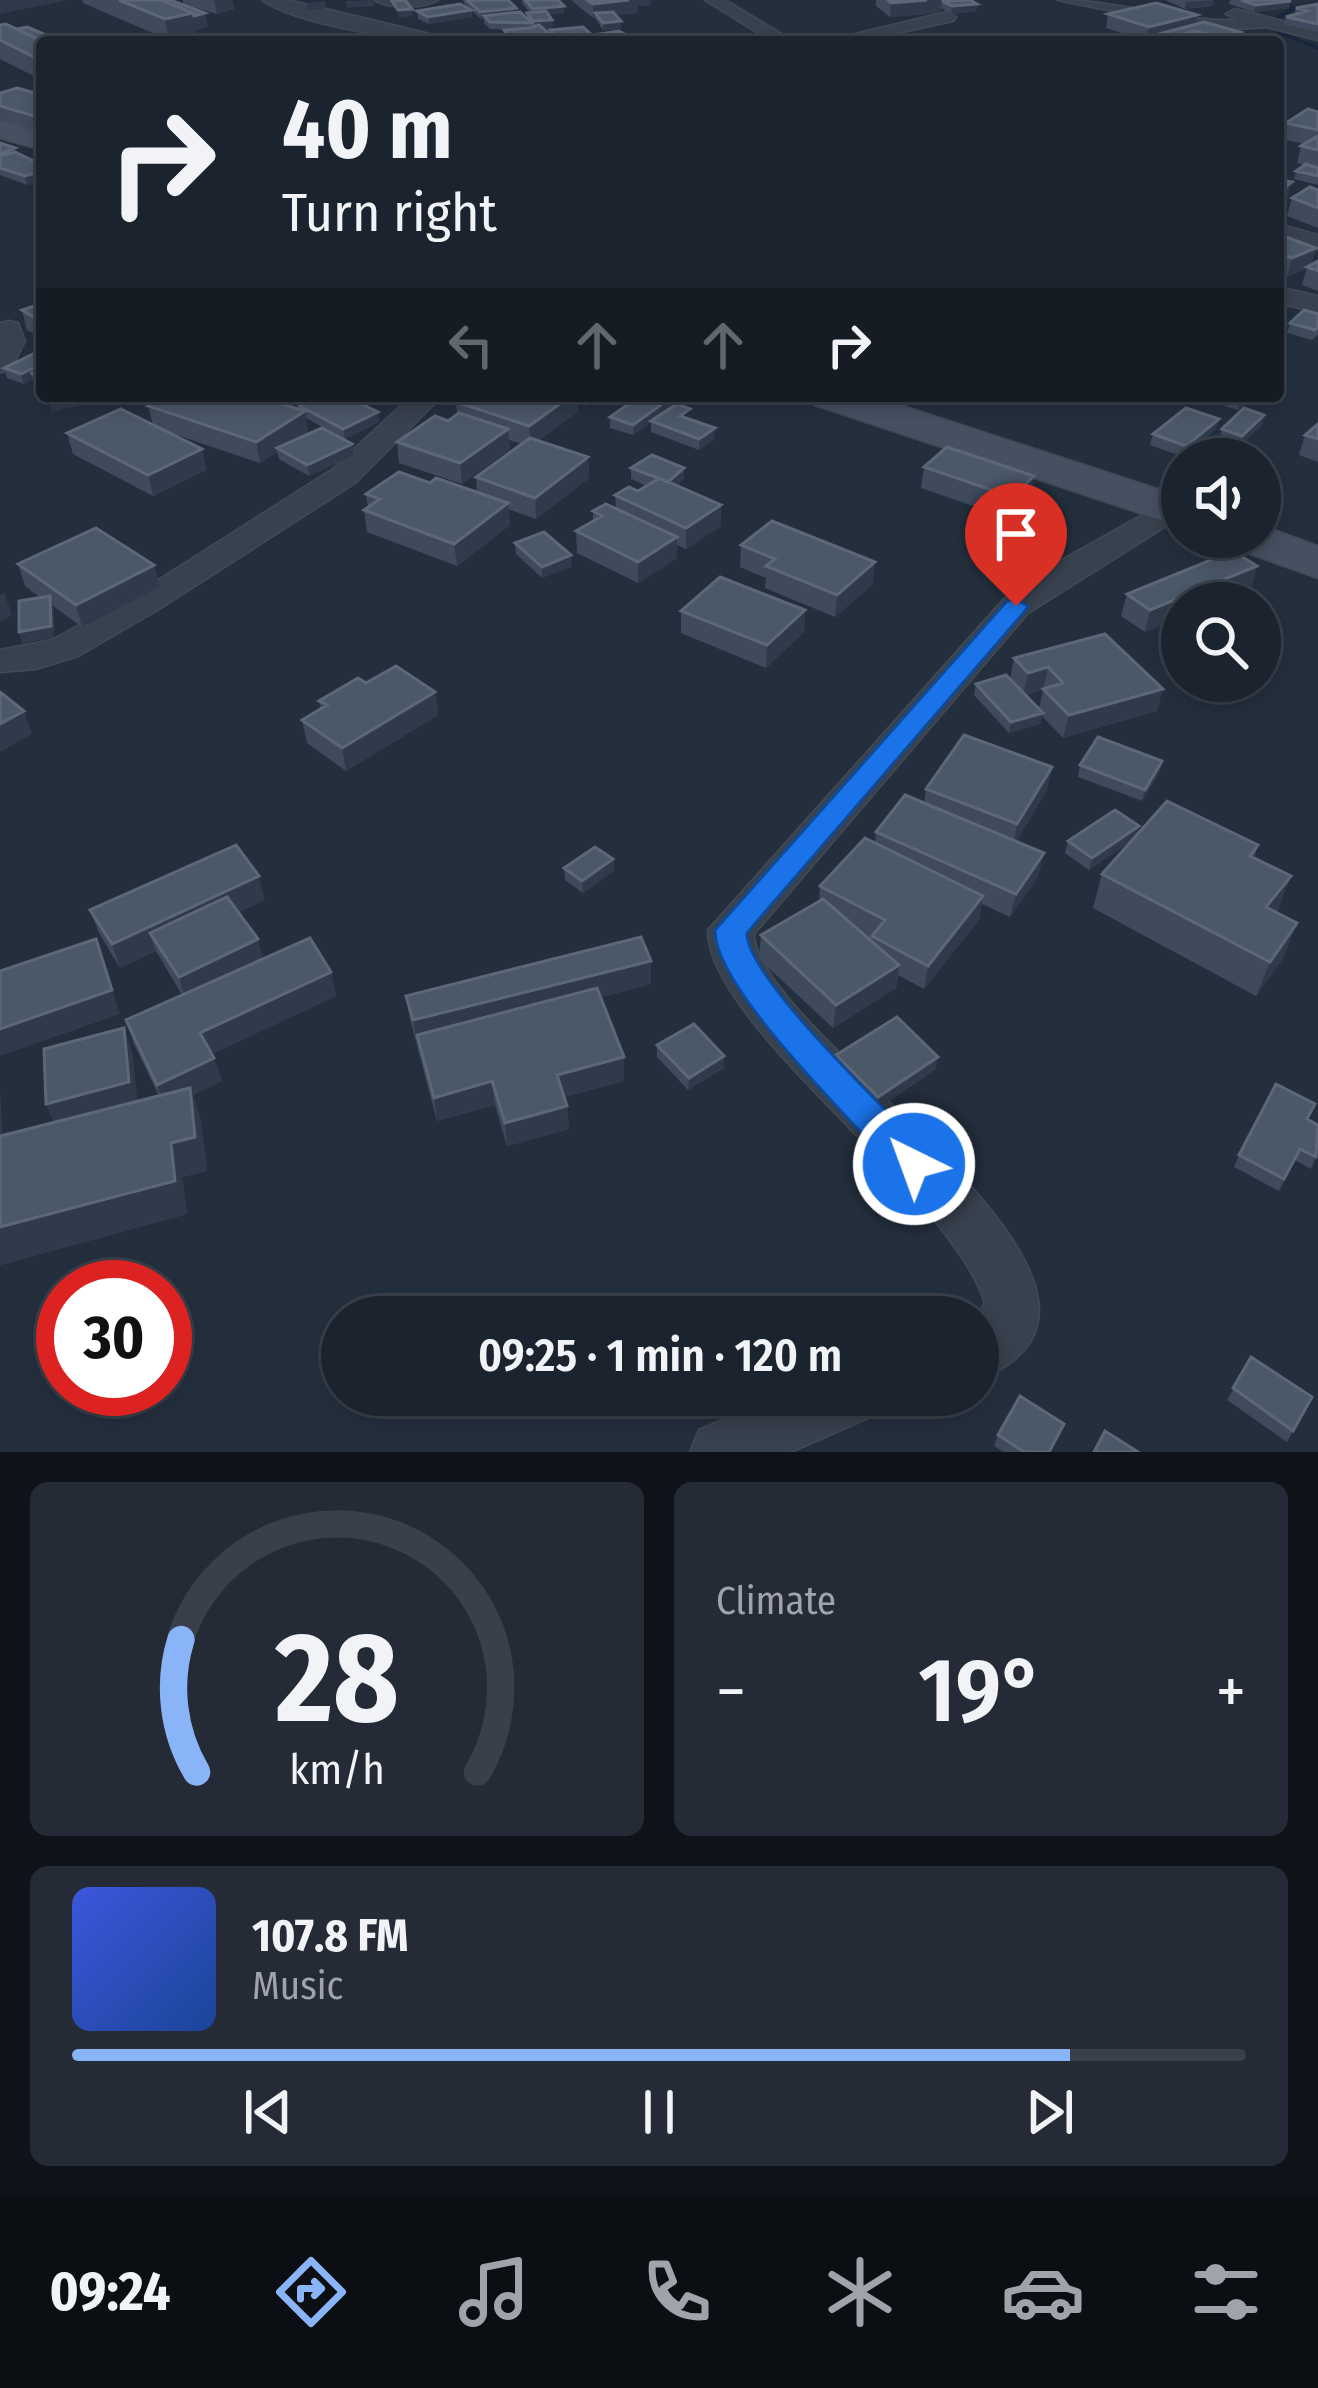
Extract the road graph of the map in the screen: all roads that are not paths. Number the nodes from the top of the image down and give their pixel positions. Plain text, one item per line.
1 (270, 0) edge
2 (382, 0) edge
3 (430, 0) edge
4 (713, 0) edge
5 (1066, 0) edge
6 (1210, 0) edge
7 (947, 17) edge
8 (1260, 24) junction
9 (1318, 35) edge
10 (423, 36) edge
11 (776, 36) edge
12 (859, 36) edge
13 (0, 128) edge
14 (36, 139) edge
15 (1284, 233) edge
16 (1318, 243) edge
17 (1284, 296) edge
18 (1318, 304) edge
19 (9, 329) dead end
20 (0, 364) edge
21 (422, 402) edge
22 (848, 402) edge
23 (1161, 506) edge
24 (1161, 520) edge
25 (1281, 549) edge
26 (1318, 562) edge
27 (0, 661) edge
28 (999, 1336) edge
29 (804, 1416) edge
30 (721, 1452) edge

1 - 10 street
2 - 3 street
4 - 11 street
5 - 8 street
6 - 8 street
7 - 12 street
8 - 9 street
13 - 14 street
15 - 16 street
17 - 18 street
19 - 20 street
21 - 27 street
22 - 23 street
24 - 28 street
25 - 26 street
29 - 30 street

